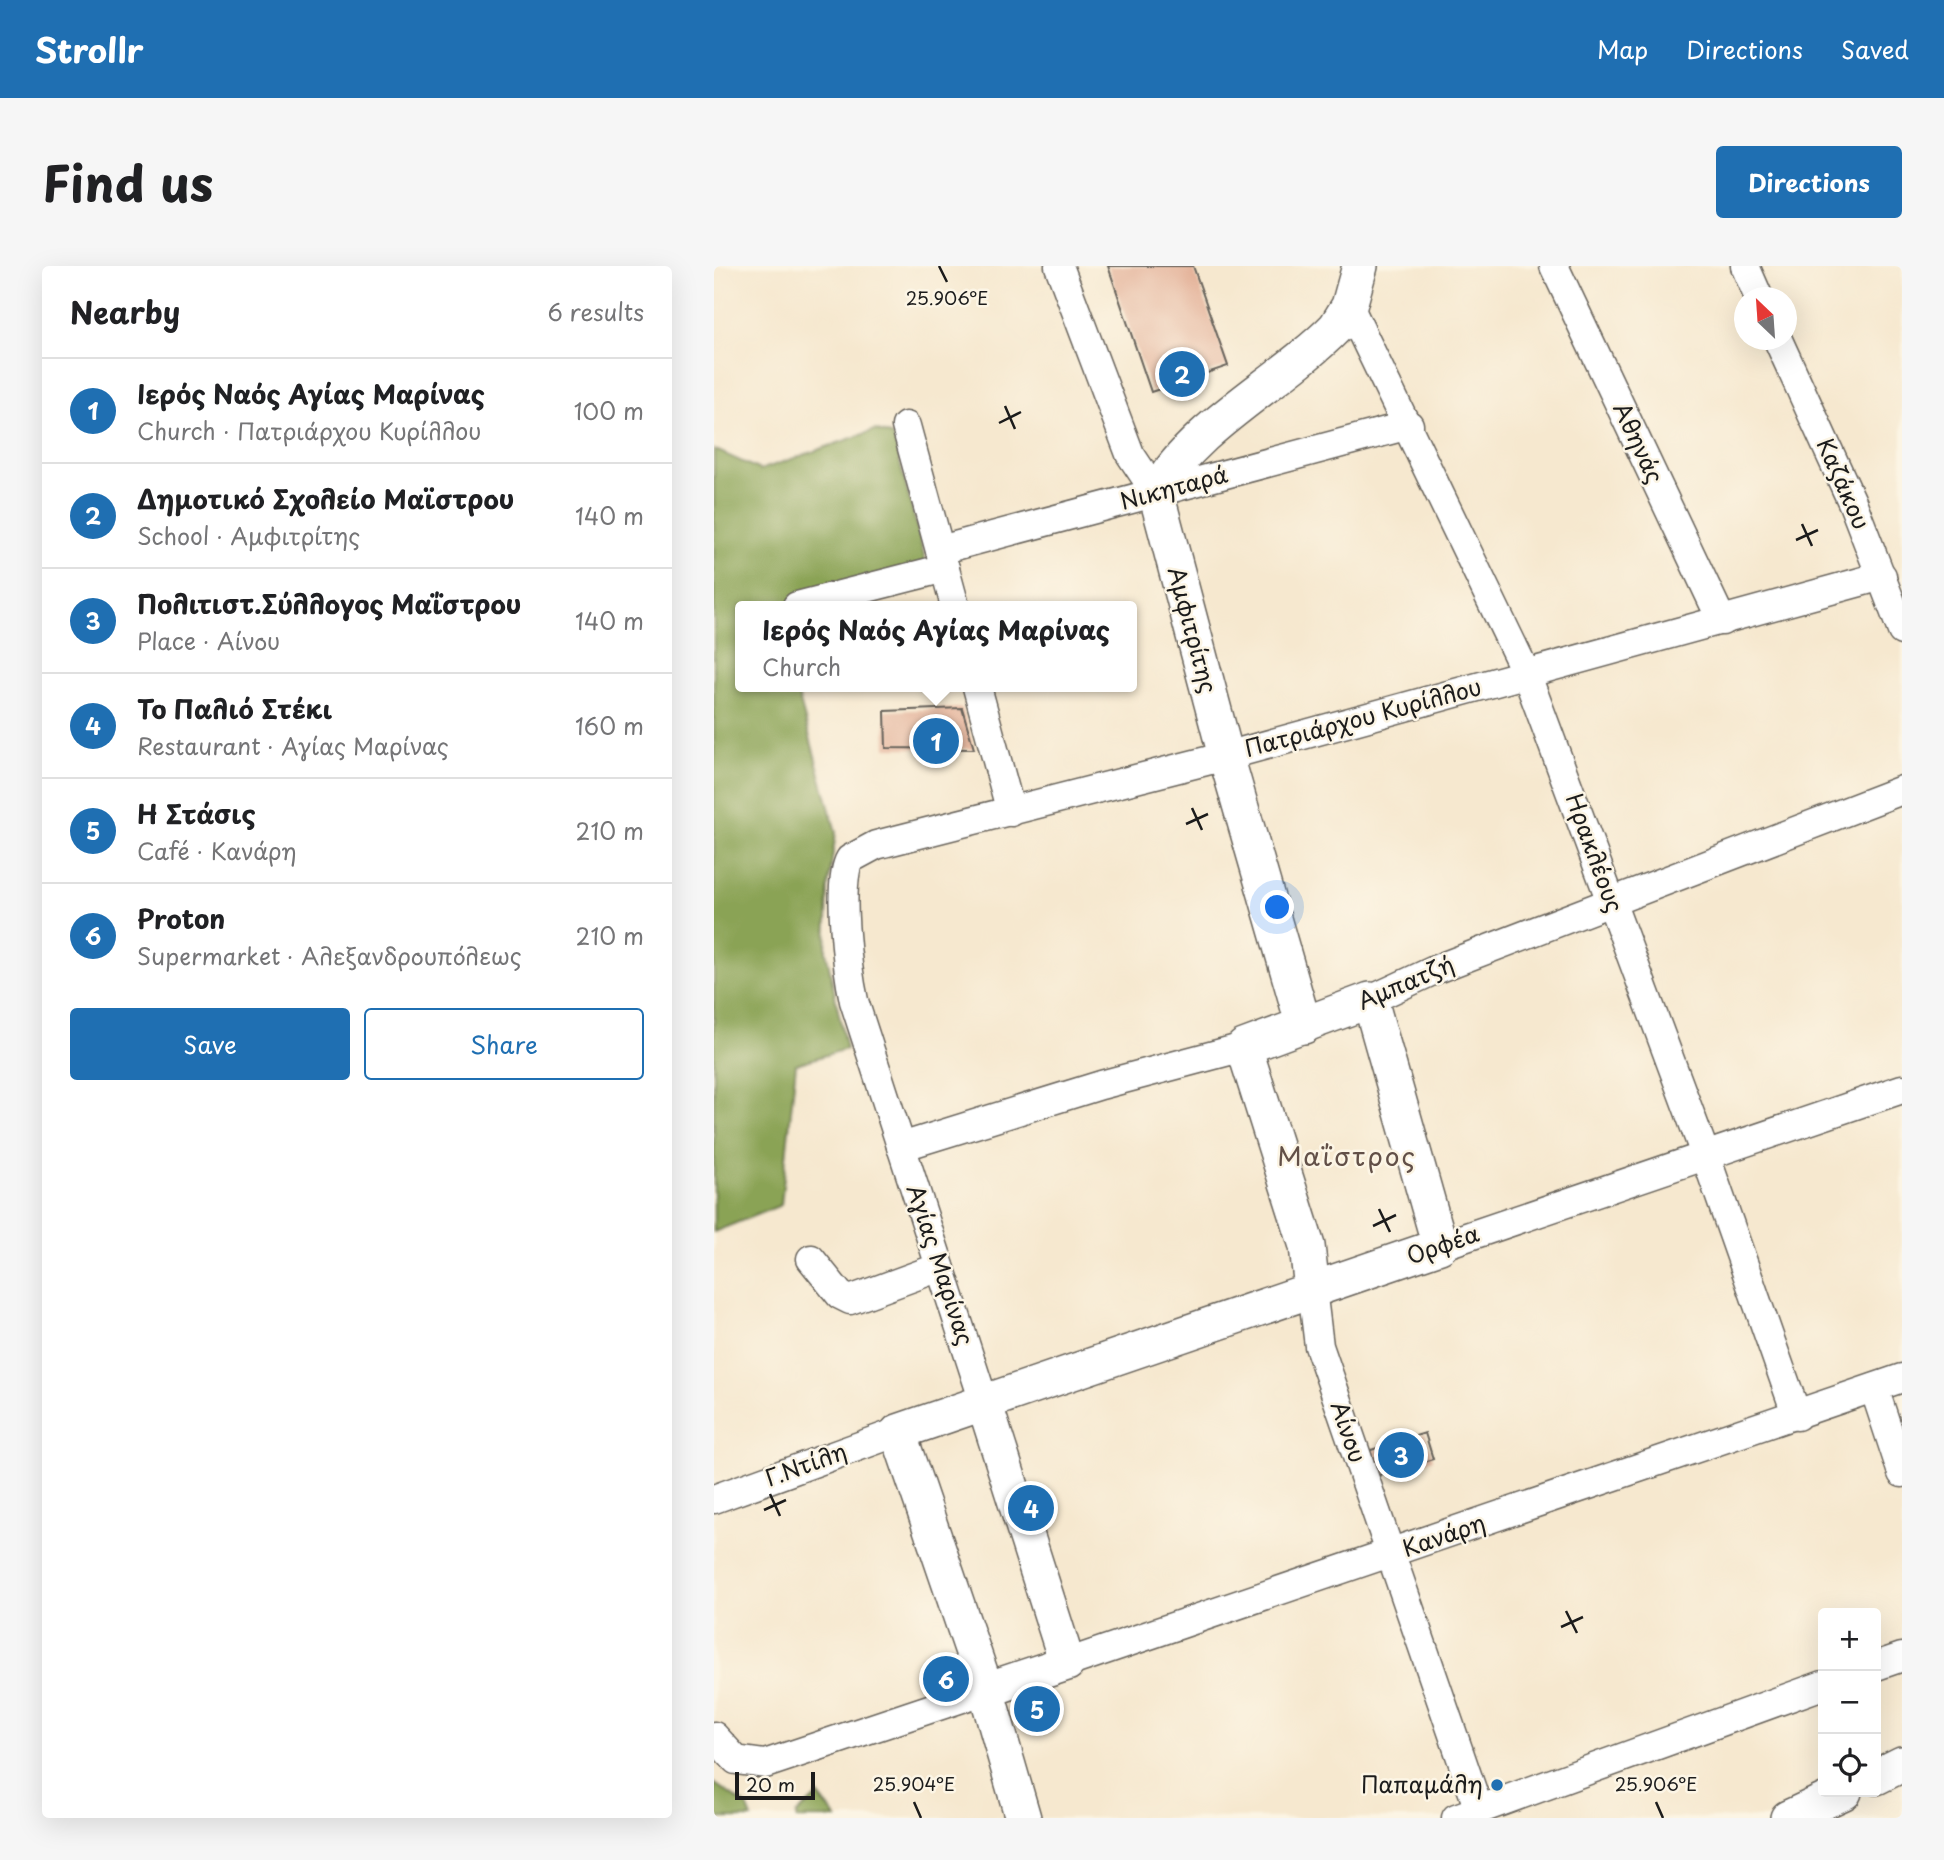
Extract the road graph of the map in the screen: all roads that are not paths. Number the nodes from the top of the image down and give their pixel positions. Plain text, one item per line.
1 (1059, 266) edge
2 (1360, 266) edge
3 (1554, 266) edge
4 (1745, 266) edge
5 (1754, 287) edge
6 (1349, 306) junction
7 (1783, 350) edge
8 (1409, 425) junction
9 (906, 426) dead end
10 (1156, 493) junction
11 (943, 559) junction
12 (1882, 576) junction
13 (813, 601) edge
14 (954, 601) edge
15 (1722, 621) junction
16 (1902, 631) edge
17 (1526, 673) junction
18 (978, 692) edge
19 (1226, 756) junction
20 (1902, 790) edge
21 (1011, 811) junction
22 (847, 863) joint
23 (1612, 902) junction
24 (1370, 1000) junction
25 (1304, 1026) junction
26 (1244, 1047) junction
27 (1902, 1089) edge
28 (901, 1147) junction
29 (1706, 1157) junction
30 (1440, 1246) junction
31 (811, 1259) dead end
32 (940, 1267) junction
33 (1312, 1289) junction
34 (1902, 1378) edge
35 (1874, 1388) junction
36 (984, 1402) junction
37 (1797, 1416) junction
38 (898, 1432) junction
39 (1902, 1473) edge
40 (714, 1499) edge
41 (1391, 1554) junction
42 (1902, 1657) edge
43 (1067, 1663) junction
44 (1881, 1664) edge
45 (1818, 1687) edge
46 (986, 1690) junction
47 (714, 1737) edge
48 (1902, 1764) edge
49 (1881, 1774) edge
50 (1833, 1797) edge
51 (1467, 1814) edge
52 (1023, 1818) edge
53 (1788, 1818) edge

1 - 10 street
2 - 6 street
3 - 15 street, Αθηνάς
4 - 5 street
6 - 8 street, Ηρακλέους
6 - 10 street
7 - 12 street, Καζάκου
8 - 10 street, Νικηταρά
8 - 17 street, Ηρακλέους
9 - 11 street
10 - 11 street, Νικηταρά
10 - 19 street, Αμφιτρίτης
11 - 13 street, Νικηταρά
11 - 14 street
12 - 15 street, Πατριάρχου Κυρίλλου
12 - 16 street, Καζάκου
15 - 17 street, Πατριάρχου Κυρίλλου
17 - 19 street, Πατριάρχου Κυρίλλου
17 - 23 street, Ηρακλέους
18 - 21 street
19 - 21 street, Πατριάρχου Κυρίλλου
19 - 25 street, Αμφιτρίτης
20 - 23 street, Αμπατζή
21 - 22 street, Πατριάρχου Κυρίλλου
22 - 28 street, Αγίας Μαρίνας
23 - 24 street, Αμπατζή
23 - 29 street, Ηρακλέους
24 - 25 street, Αμπατζή
24 - 30 street
25 - 26 street, Αμπατζή
26 - 28 street, Αμπατζή
26 - 33 street, Αίνου
27 - 29 street, Ορφέα
28 - 32 street, Αγίας Μαρίνας
29 - 30 street, Ορφέα
29 - 37 street, Ηρακλέους
30 - 33 street, Ορφέα
31 - 32 street
32 - 36 street, Αγίας Μαρίνας
33 - 36 street, Ορφέα
33 - 41 street, Αίνου
34 - 35 street, Κανάρη
35 - 37 street, Κανάρη
35 - 39 street
36 - 38 street, Ορφέα
36 - 43 street, Αγίας Μαρίνας
37 - 41 street, Κανάρη
38 - 40 street, Γ.Ντίλη
38 - 46 street
41 - 43 street, Κανάρη
41 - 51 street, Αίνου
42 - 44 street
43 - 46 street, Κανάρη
45 - 51 street
46 - 47 street
46 - 52 street
48 - 49 street
50 - 53 street

